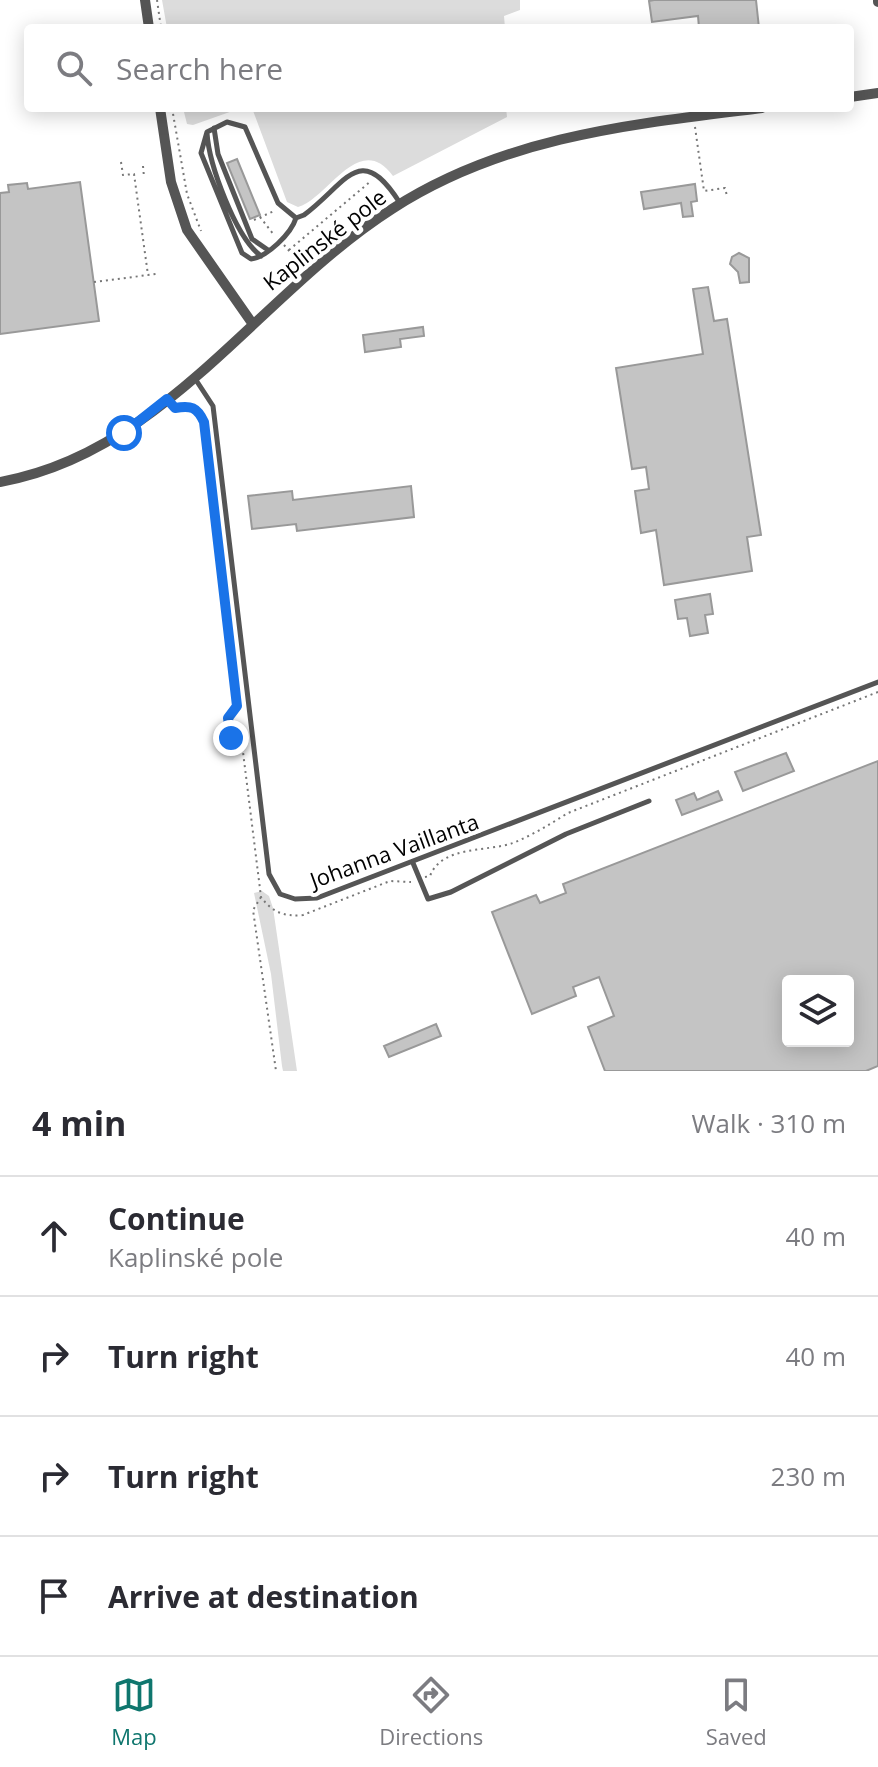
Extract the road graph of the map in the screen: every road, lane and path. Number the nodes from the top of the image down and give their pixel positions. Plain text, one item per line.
1 (145, 0) edge
2 (157, 0) edge
3 (148, 24) edge
4 (160, 24) edge
5 (878, 93) edge
6 (854, 96) edge
7 (161, 112) edge
8 (173, 112) edge
9 (731, 112) edge
10 (693, 117) junction
11 (214, 127) junction
12 (121, 162) dead end
13 (143, 166) dead end
14 (144, 177) dead end
15 (377, 186) dead end
16 (727, 196) dead end
17 (400, 204) junction
18 (281, 206) junction
19 (260, 217) junction
20 (296, 218) junction
21 (245, 223) junction
22 (205, 240) dead end
23 (279, 240) junction
24 (268, 250) junction
25 (289, 250) junction
26 (301, 264) dead end
27 (156, 274) dead end
28 (148, 275) junction
29 (94, 282) dead end
30 (252, 323) junction
31 (193, 376) junction
32 (167, 399) junction
33 (0, 482) edge
34 (878, 682) edge
35 (878, 692) edge
36 (649, 801) dead end
37 (413, 863) junction
38 (420, 879) junction
39 (261, 897) junction
40 (276, 1071) edge

1 - 3 street
2 - 4 path
5 - 6 street
7 - 30 street
8 - 22 path
9 - 10 street, Kaplinské pole
10 - 16 path
10 - 17 street, Kaplinské pole
11 - 18 lane
11 - 21 lane
11 - 24 lane
12 - 28 path
13 - 14 path
15 - 25 path
17 - 20 lane
17 - 30 street, Kaplinské pole
18 - 19 path
18 - 20 lane
19 - 21 path
19 - 23 path
20 - 23 lane
21 - 24 lane
23 - 24 lane
23 - 25 path
25 - 26 path
27 - 28 path
28 - 29 path
30 - 31 street, Kaplinské pole
31 - 32 street, Kaplinské pole
31 - 37 lane, Johanna Vaillanta
32 - 33 street, Kaplinské pole
32 - 39 path
34 - 37 lane, Johanna Vaillanta
35 - 38 path
36 - 38 lane
37 - 38 lane
38 - 39 path
39 - 40 path

